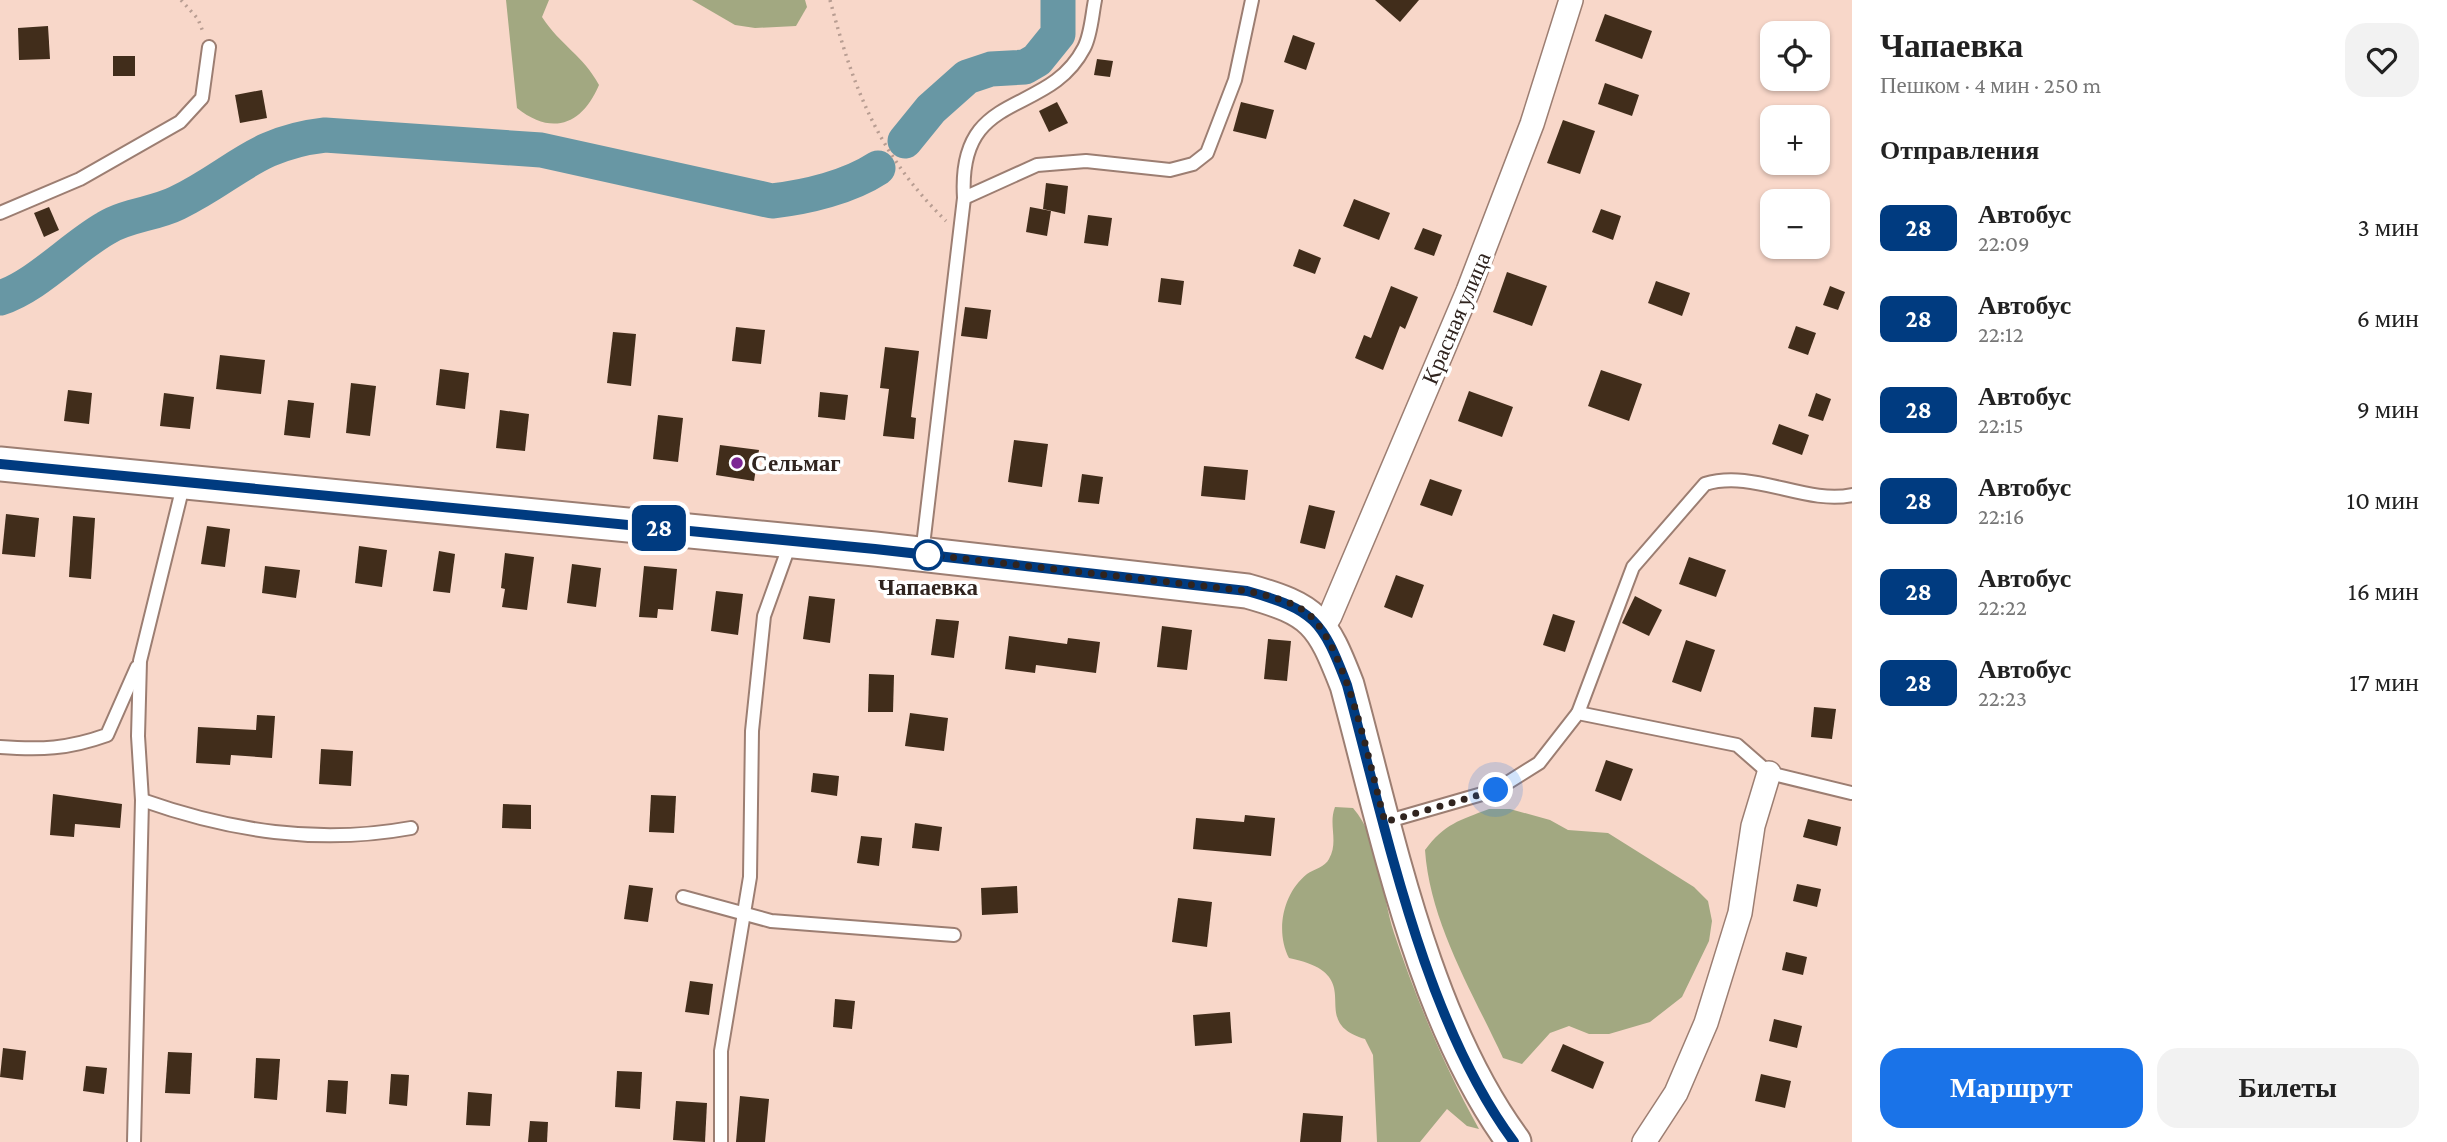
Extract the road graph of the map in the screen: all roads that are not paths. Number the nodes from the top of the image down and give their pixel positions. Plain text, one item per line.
1 (1095, 0) edge
2 (1252, 0) edge
3 (1571, 0) edge
4 (209, 47) road end
5 (964, 198) junction
6 (0, 213) edge
7 (0, 464) edge
8 (184, 481) junction
9 (1852, 495) edge
10 (792, 541) junction
11 (922, 554) junction
12 (1322, 629) junction
13 (140, 660) junction
14 (1578, 713) junction
15 (0, 747) edge
16 (1769, 773) junction
17 (1851, 793) edge
18 (142, 800) junction
19 (1385, 822) junction
20 (411, 828) dead end
21 (684, 897) dead end
22 (746, 913) junction
23 (954, 935) dead end
24 (134, 1142) edge
25 (721, 1142) edge
26 (1514, 1142) edge
27 (1644, 1142) edge

1 - 5 lane
2 - 5 lane
3 - 12 street, Красная улица
4 - 6 lane
5 - 11 lane
7 - 8 street
8 - 10 street
8 - 13 lane
9 - 14 lane
10 - 11 street
10 - 22 lane
11 - 12 street
12 - 19 street
13 - 15 lane
13 - 18 lane
14 - 16 lane
14 - 19 lane
16 - 17 lane
16 - 27 street
18 - 20 lane
18 - 24 lane
19 - 26 street
21 - 22 lane
22 - 23 lane
22 - 25 lane

